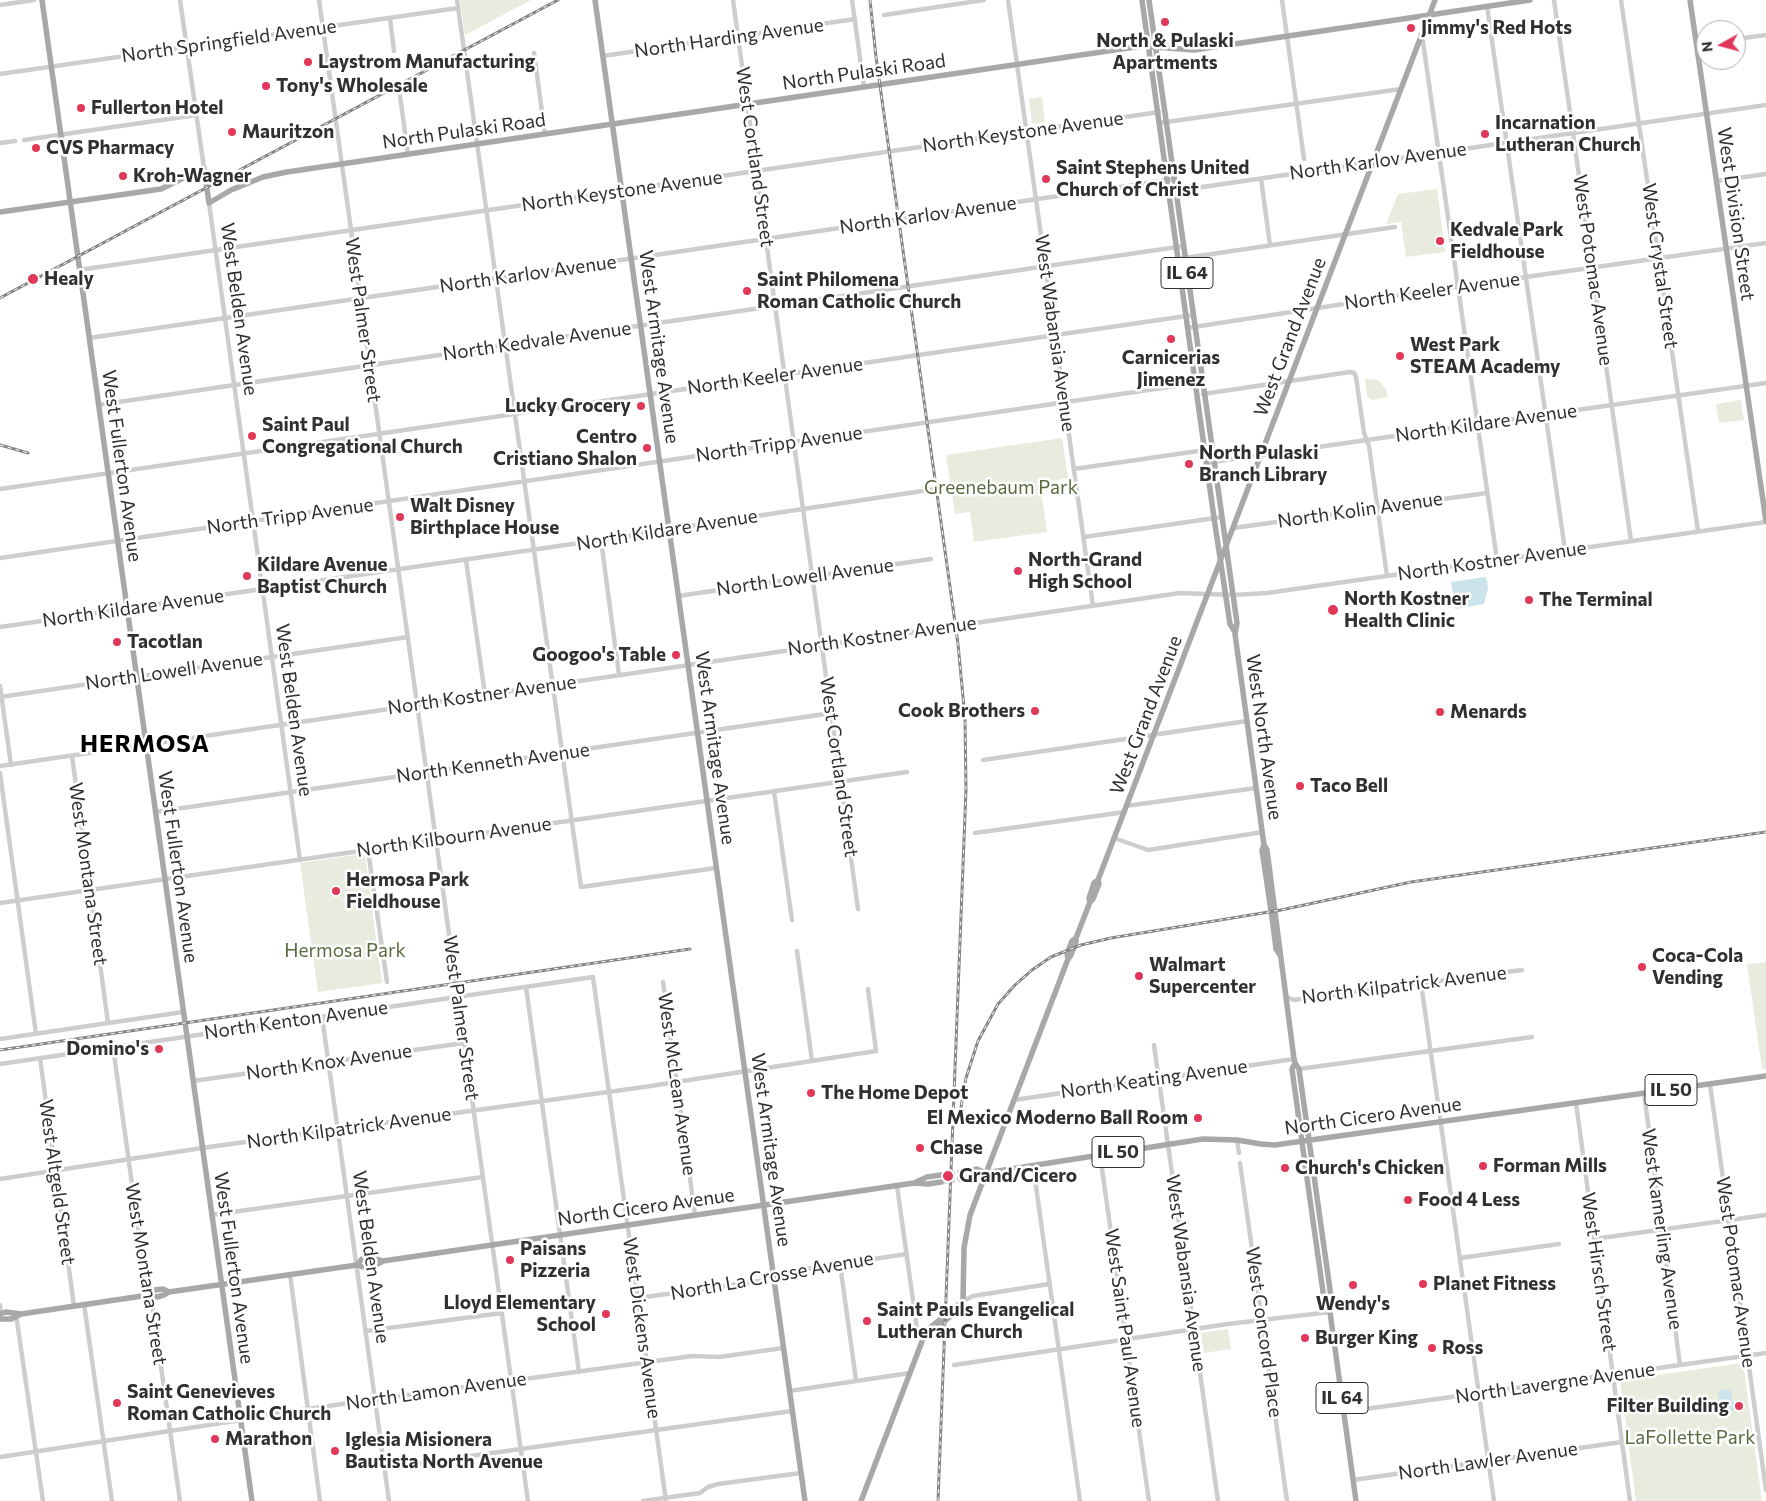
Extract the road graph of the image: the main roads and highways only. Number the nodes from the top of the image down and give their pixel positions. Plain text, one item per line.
1 (42, 0) edge
2 (595, 0) edge
3 (1142, 0) edge
4 (1149, 0) edge
5 (1435, 0) edge
6 (1530, 0) edge
7 (1690, 0) edge
8 (1429, 15) junction
9 (1148, 46) junction
10 (1156, 46) junction
11 (612, 124) junction
12 (70, 202) junction
13 (209, 202) joint
14 (0, 212) edge
15 (1766, 522) edge
16 (1226, 546) junction
17 (1220, 561) junction
18 (1235, 632) junction
19 (1295, 1061) junction
20 (1766, 1076) edge
21 (1309, 1140) junction
22 (1302, 1141) junction
23 (960, 1172) tunnel mouth
24 (985, 1173) junction
25 (941, 1175) tunnel mouth
26 (960, 1179) tunnel mouth
27 (941, 1182) tunnel mouth
28 (914, 1183) junction
29 (764, 1205) junction
30 (221, 1284) junction
31 (1330, 1310) junction
32 (0, 1315) edge
33 (252, 1501) edge
34 (804, 1501) edge
35 (861, 1501) edge
36 (1356, 1501) edge

1 - 12 main road, West Fullerton Avenue
2 - 11 main road, West Armitage Avenue
3 - 9 main road, West North Avenue / IL 64
4 - 10 main road, West North Avenue / IL 64
5 - 8 main road, West Grand Avenue
6 - 8 main road, North Pulaski Road
7 - 15 main road, West Division Street
8 - 10 main road, North Pulaski Road
8 - 16 main road, West Grand Avenue
9 - 10 main road, North Pulaski Road
9 - 11 main road, North Pulaski Road
9 - 17 main road, West North Avenue / IL 64
10 - 16 main road, West North Avenue / IL 64
11 - 13 main road, North Pulaski Road
11 - 29 main road, West Armitage Avenue
12 - 13 main road, West Belden Avenue
12 - 14 main road
12 - 30 main road, West Fullerton Avenue
16 - 17 main road, West Grand Avenue
16 - 18 main road, West North Avenue / IL 64
17 - 18 main road, West North Avenue / IL 64
17 - 24 main road, West Grand Avenue
18 - 19 main road, West North Avenue / IL 64
19 - 21 main road, West North Avenue / IL 64
19 - 22 main road, West North Avenue / IL 64
20 - 21 main road, North Cicero Avenue / IL 50
21 - 22 main road, North Cicero Avenue / IL 50
21 - 31 main road, West North Avenue / IL 64
22 - 24 main road, North Cicero Avenue / IL 50
22 - 31 main road, West North Avenue / IL 64
23 - 24 main road, North Cicero Avenue / IL 50
24 - 26 main road, North Cicero Avenue / IL 50
24 - 35 main road, West Grand Avenue
25 - 28 main road, North Cicero Avenue
27 - 28 main road, North Cicero Avenue
28 - 29 main road, North Cicero Avenue
29 - 30 main road, North Cicero Avenue
29 - 34 main road, West Armitage Avenue
30 - 32 main road, North Cicero Avenue
30 - 33 main road, West Fullerton Avenue
31 - 36 main road, West North Avenue / IL 64

